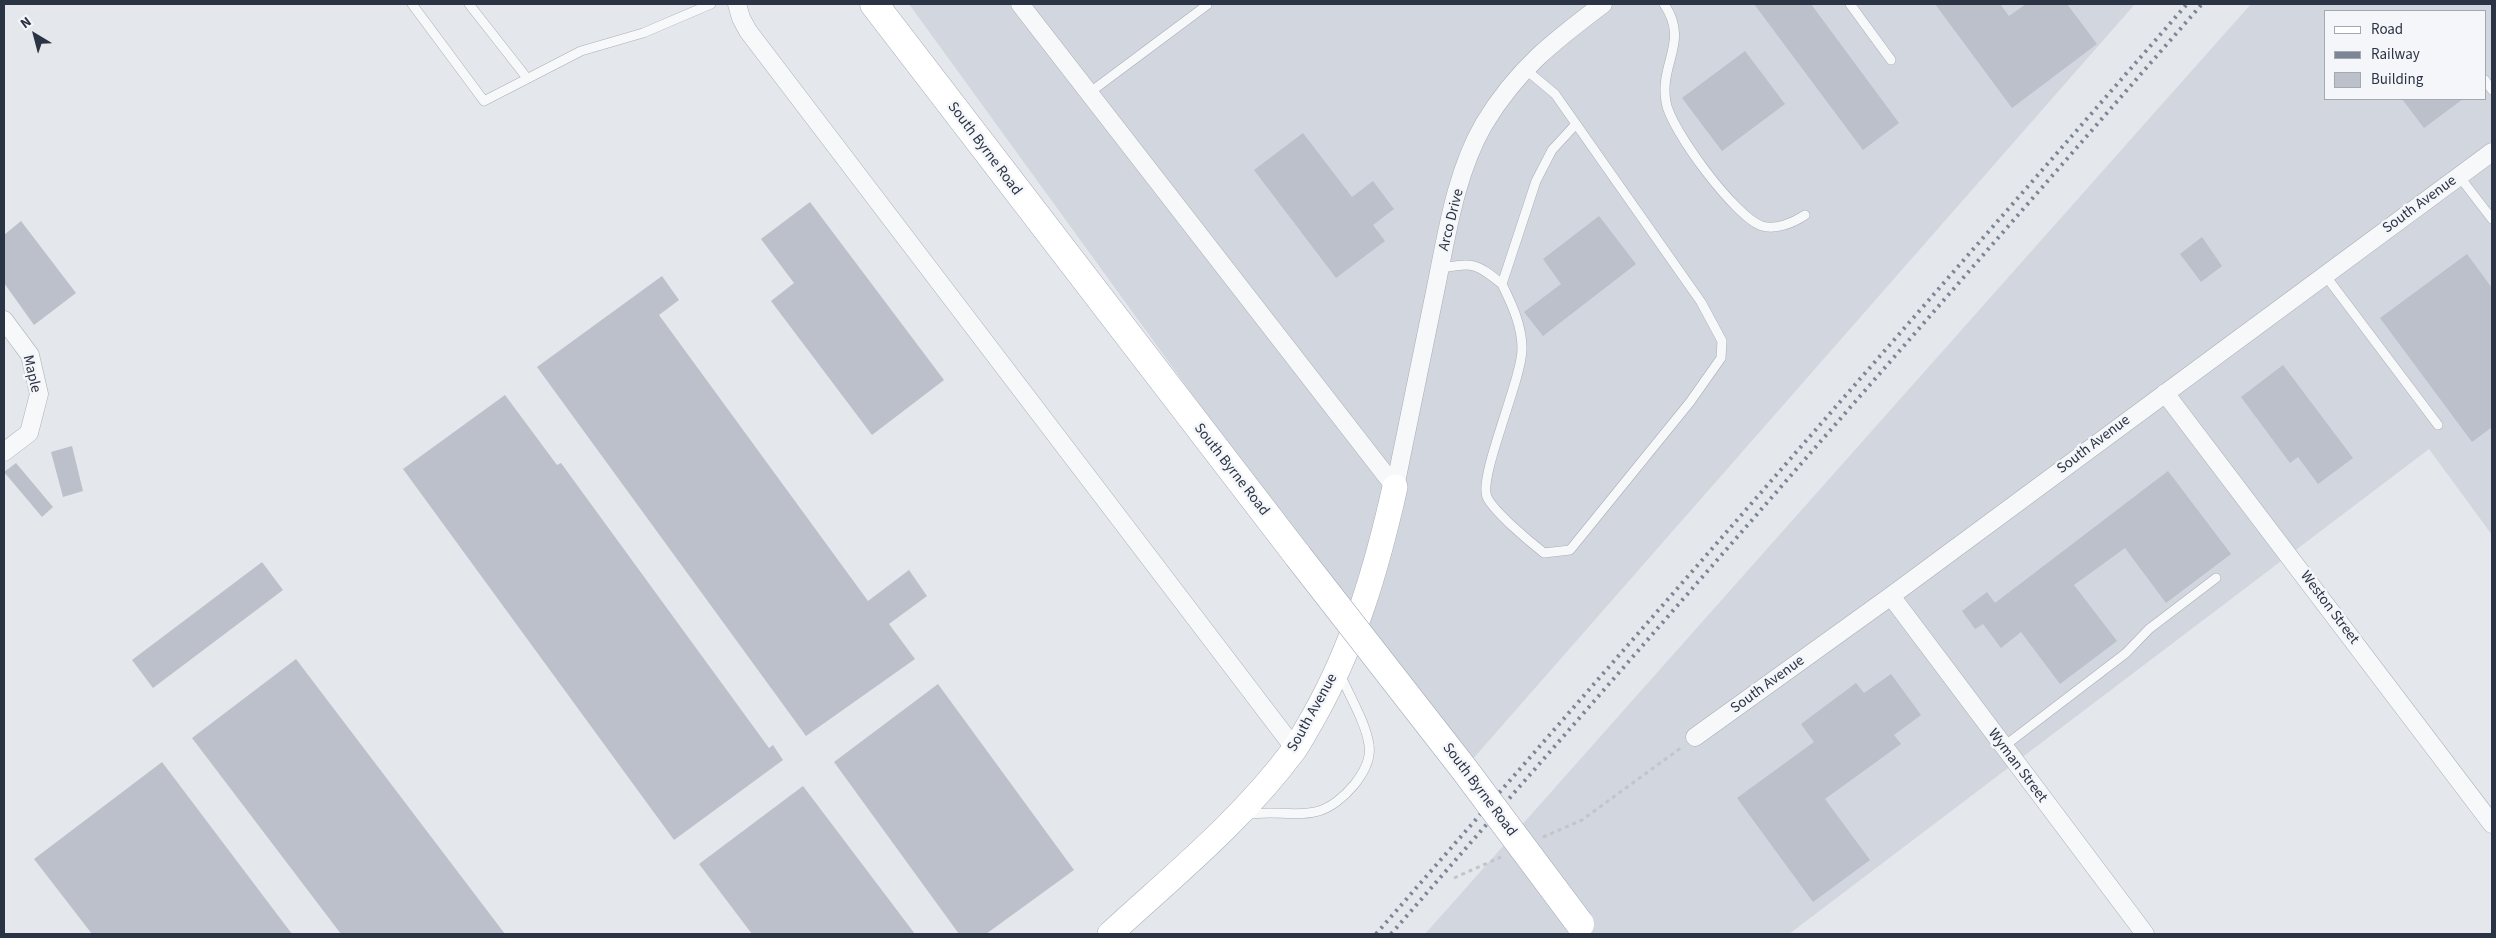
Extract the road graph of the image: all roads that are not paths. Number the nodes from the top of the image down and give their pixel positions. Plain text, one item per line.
1 (412, 4) edge
2 (469, 4) edge
3 (711, 4) edge
4 (737, 4) edge
5 (873, 4) edge
6 (1020, 4) edge
7 (1604, 4) edge
8 (1664, 4) edge
9 (1850, 4) edge
10 (1207, 5) dead end
11 (1891, 60) dead end
12 (1524, 69) junction
13 (527, 78) junction
14 (1089, 93) junction
15 (1576, 124) junction
16 (2492, 152) edge
17 (2459, 176) junction
18 (1805, 215) dead end
19 (2492, 219) edge
20 (1440, 268) junction
21 (2325, 275) junction
22 (1502, 284) junction
23 (4, 320) edge
24 (2165, 393) junction
25 (2438, 425) dead end
26 (4, 452) edge
27 (1395, 487) junction
28 (2216, 578) dead end
29 (1891, 596) junction
30 (1338, 670) junction
31 (1695, 737) road end
32 (2003, 747) junction
33 (1295, 749) junction
34 (1236, 818) junction
35 (2492, 824) edge
36 (1584, 929) edge
37 (1110, 934) edge
38 (2145, 934) edge

1 - 13 lane
2 - 13 lane
3 - 13 lane
4 - 33 street
5 - 36 main road, South Byrne Road, bridge
6 - 14 street
7 - 12 street, Arco Drive
8 - 18 lane
9 - 11 lane
10 - 14 lane
12 - 15 lane
12 - 20 street, Arco Drive
14 - 27 street
15 - 22 lane
15 - 22 lane
16 - 17 street, South Avenue
17 - 19 lane
17 - 21 street, South Avenue
20 - 22 lane
20 - 27 street, Arco Drive
21 - 24 street, South Avenue
21 - 25 lane
23 - 26 street, Maple
24 - 29 street, South Avenue
24 - 35 street, Weston Street
27 - 30 street, South Avenue
28 - 32 lane
29 - 31 street, South Avenue
29 - 32 street, Wyman Street
30 - 33 street, South Avenue
30 - 34 lane
32 - 38 street, Wyman Street
33 - 34 street, South Avenue
34 - 37 street, South Avenue

